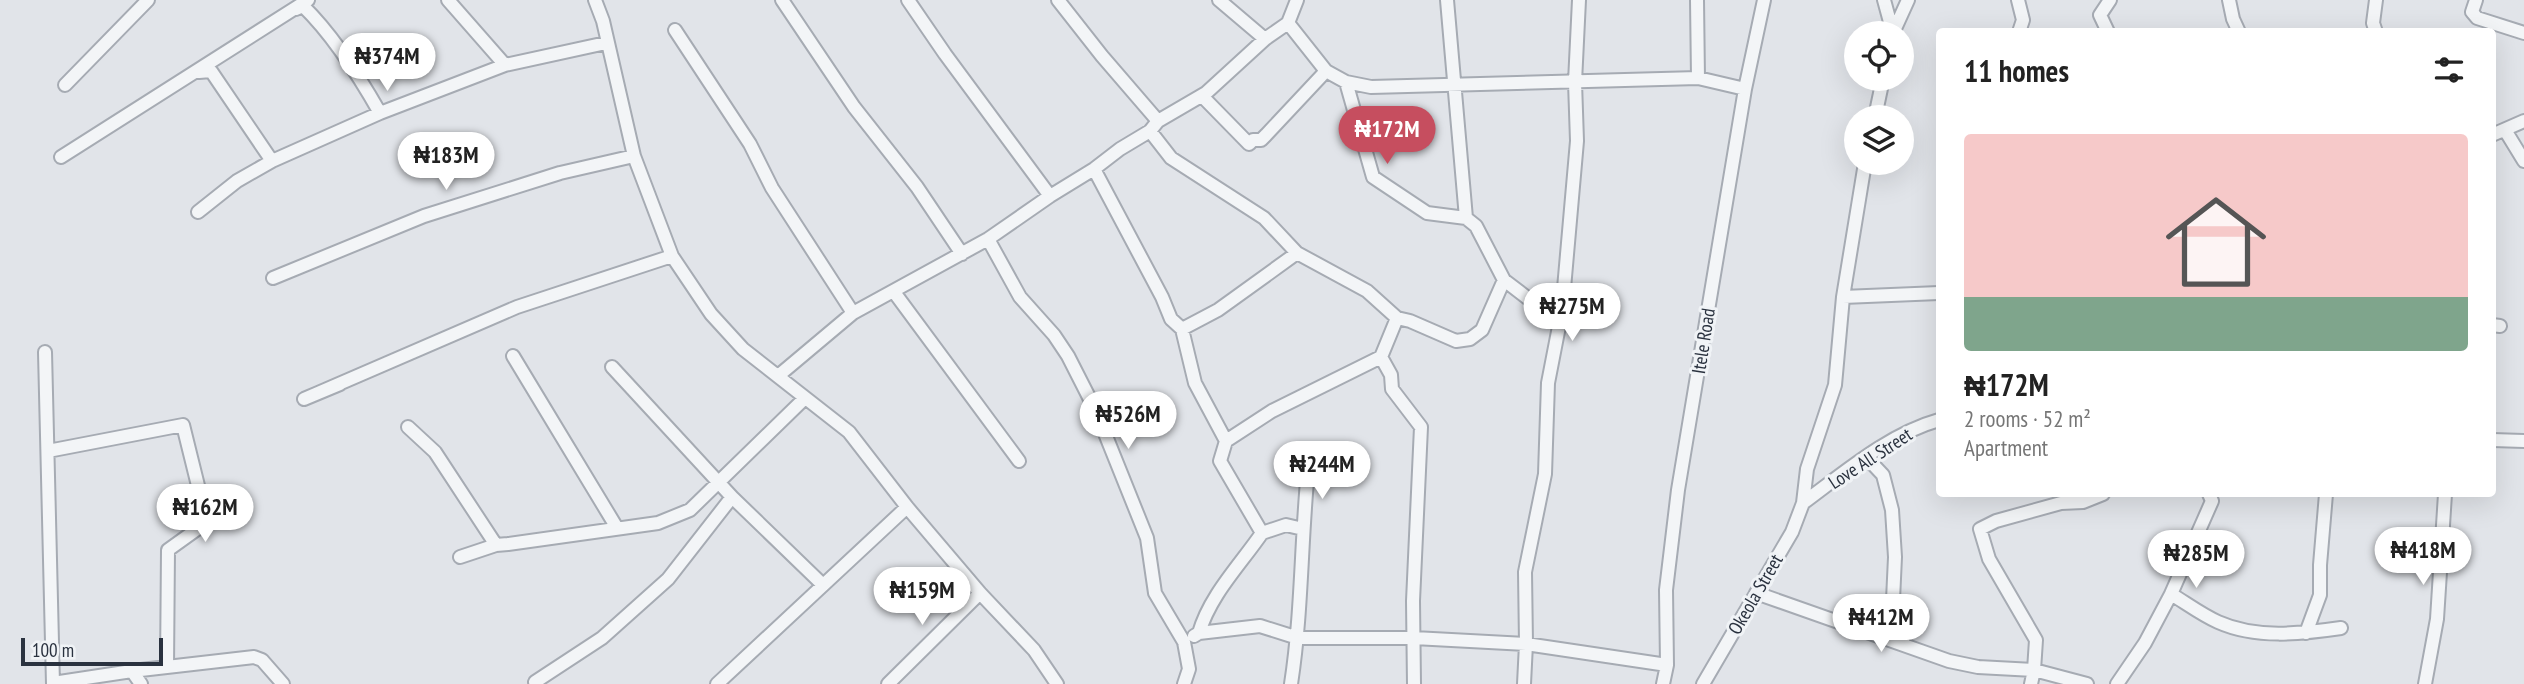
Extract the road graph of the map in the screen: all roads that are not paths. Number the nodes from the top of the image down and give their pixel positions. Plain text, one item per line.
1 (148, 0) edge
2 (308, 0) edge
3 (448, 0) edge
4 (595, 0) edge
5 (782, 0) edge
6 (908, 0) edge
7 (1058, 0) edge
8 (1219, 0) edge
9 (1297, 0) edge
10 (1447, 0) edge
11 (1579, 0) edge
12 (1697, 0) edge
13 (1764, 0) edge
14 (1884, 0) edge
15 (1908, 0) edge
16 (2018, 0) edge
17 (2110, 0) edge
18 (2229, 0) edge
19 (2376, 0) edge
20 (2476, 0) edge
21 (291, 11) junction
22 (1890, 21) edge
23 (1898, 21) edge
24 (1288, 23) junction
25 (2021, 28) edge
26 (2106, 28) edge
27 (2237, 28) edge
28 (2375, 28) edge
29 (676, 30) dead end
30 (2524, 33) edge
31 (1265, 39) junction
32 (606, 43) junction
33 (505, 65) junction
34 (1326, 71) junction
35 (197, 72) junction
36 (1698, 78) junction
37 (1346, 82) junction
38 (1574, 82) junction
39 (1455, 83) junction
40 (65, 85) dead end
41 (1745, 89) junction
42 (1206, 93) junction
43 (380, 113) junction
44 (2524, 121) edge
45 (1154, 126) junction
46 (2505, 130) junction
47 (2496, 133) edge
48 (634, 156) junction
49 (61, 157) dead end
50 (272, 161) junction
51 (2524, 161) edge
52 (1094, 170) junction
53 (1863, 175) edge
54 (1050, 196) junction
55 (198, 212) dead end
56 (1466, 218) junction
57 (988, 239) junction
58 (1297, 253) junction
59 (962, 254) junction
60 (672, 256) junction
61 (273, 278) dead end
62 (1504, 280) junction
63 (894, 292) junction
64 (1936, 293) edge
65 (1843, 297) junction
66 (1562, 311) junction
67 (853, 313) junction
68 (1397, 318) junction
69 (1182, 329) junction
70 (45, 352) dead end
71 (513, 356) dead end
72 (1381, 357) junction
73 (612, 367) dead end
74 (778, 376) junction
75 (340, 384) dead end
76 (806, 397) junction
77 (1936, 421) edge
78 (408, 427) dead end
79 (2496, 439) edge
80 (1226, 441) junction
81 (2524, 441) edge
82 (48, 451) junction
83 (1866, 457) junction
84 (1019, 461) dead end
85 (1308, 470) dead end
86 (717, 481) junction
87 (732, 496) junction
88 (2096, 497) edge
89 (2210, 497) edge
90 (2326, 497) edge
91 (2445, 497) edge
92 (1804, 503) junction
93 (907, 507) junction
94 (617, 528) junction
95 (1303, 529) junction
96 (1262, 533) junction
97 (496, 545) junction
98 (460, 557) dead end
99 (823, 585) junction
100 (980, 593) junction
101 (1756, 593) junction
102 (2171, 594) junction
103 (2341, 628) dead end
104 (1199, 633) junction
105 (2306, 633) junction
106 (1298, 638) junction
107 (1414, 638) junction
108 (1184, 642) junction
109 (1526, 644) junction
110 (1904, 645) junction
111 (1667, 666) junction
112 (167, 667) junction
113 (2034, 670) junction
114 (132, 671) junction
115 (534, 682) dead end
116 (53, 684) edge
117 (141, 684) edge
118 (283, 684) edge
119 (717, 684) edge
120 (888, 684) edge
121 (1058, 684) edge
122 (1184, 684) edge
123 (1291, 684) edge
124 (1414, 684) edge
125 (1524, 684) edge
126 (1663, 684) edge
127 (1703, 684) edge
128 (2031, 684) edge
129 (2087, 684) edge
130 (2117, 684) edge
131 (2425, 684) edge

1 - 40 street
2 - 21 street
3 - 33 street
4 - 32 street
5 - 59 street
6 - 54 street
7 - 45 street
8 - 31 street
9 - 24 street
10 - 39 street
11 - 38 street
12 - 36 street
13 - 41 street, Itele Road
14 - 22 street
15 - 23 street
16 - 25 street
17 - 26 street
18 - 27 street
19 - 28 street
20 - 30 street
21 - 35 street
21 - 43 street
24 - 31 street
24 - 34 street
29 - 67 street
31 - 42 street
32 - 33 street
32 - 48 street
33 - 43 street
34 - 37 street
34 - 42 street
35 - 49 street
35 - 50 street
36 - 38 street
36 - 41 street
37 - 39 street
37 - 56 street
38 - 39 street
38 - 66 street
39 - 56 street
41 - 111 street, Itele Road
42 - 45 street
43 - 50 street
44 - 46 street
45 - 52 street
45 - 58 street
46 - 47 street
46 - 51 street
48 - 60 street
48 - 61 street
50 - 55 street
52 - 54 street
52 - 69 street
53 - 65 street
54 - 57 street
56 - 62 street
57 - 59 street
57 - 108 street
58 - 68 street
58 - 69 street
59 - 63 street
60 - 74 street
60 - 75 street
62 - 66 street
62 - 68 street
63 - 67 street
63 - 84 street
64 - 65 street
65 - 92 street
66 - 109 street
67 - 74 street
68 - 72 street
69 - 80 street
70 - 82 street
71 - 94 street
72 - 80 street
72 - 107 street
73 - 86 street
74 - 76 street
76 - 86 street
76 - 93 street
77 - 83 street, Love All Street
78 - 97 street
79 - 81 street
80 - 96 street
82 - 112 street
82 - 116 street
83 - 92 street, Love All Street
83 - 110 street
85 - 95 street
86 - 87 street
86 - 94 street
87 - 99 street
87 - 115 street
88 - 113 street
89 - 102 street
90 - 105 street
91 - 131 street
92 - 101 street, Okeola Street
93 - 99 street
93 - 100 street
94 - 97 street
95 - 96 street
95 - 106 street
96 - 104 street
97 - 98 street
99 - 119 street
100 - 120 street
100 - 121 street
101 - 110 street
101 - 127 street, Okeola Street
102 - 105 street
102 - 130 street
103 - 105 street
104 - 106 street
104 - 108 street
106 - 107 street
106 - 123 street
107 - 109 street
107 - 124 street
108 - 122 street
109 - 111 street
109 - 125 street
110 - 113 street
111 - 126 street, Itele Road
112 - 114 street
112 - 118 street
113 - 128 street
113 - 129 street
114 - 116 street
114 - 117 street

